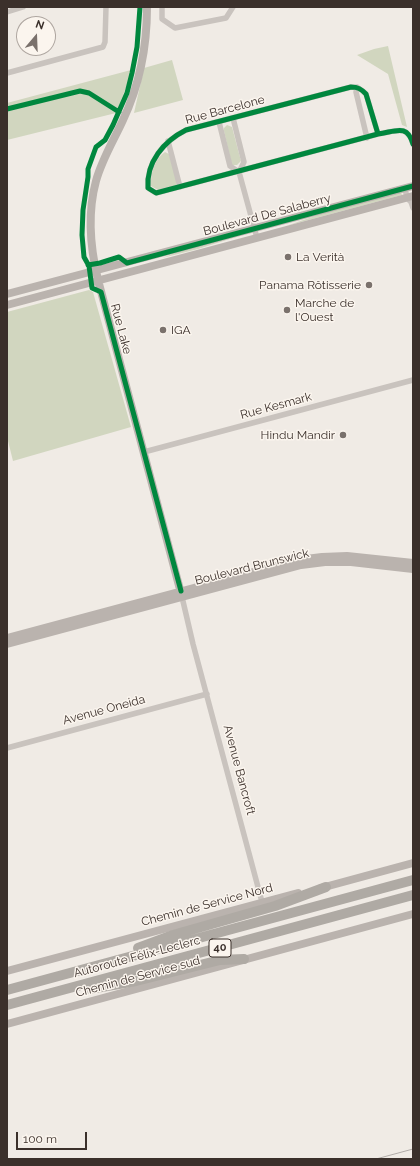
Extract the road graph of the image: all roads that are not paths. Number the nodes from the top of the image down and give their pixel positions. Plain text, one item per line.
1 (24, 7) edge
2 (106, 7) edge
3 (147, 7) edge
4 (162, 7) edge
5 (233, 7) edge
6 (7, 12) edge
7 (7, 73) edge
8 (357, 87) junction
9 (232, 118) junction
10 (218, 122) junction
11 (378, 134) junction
12 (367, 138) junction
13 (168, 141) junction
14 (413, 144) edge
15 (239, 172) junction
16 (180, 187) junction
17 (409, 187) edge
18 (410, 197) edge
19 (413, 208) edge
20 (254, 229) junction
21 (257, 238) junction
22 (95, 270) junction
23 (98, 280) junction
24 (7, 294) edge
25 (7, 305) edge
26 (413, 380) edge
27 (144, 452) junction
28 (413, 563) edge
29 (413, 569) edge
30 (181, 594) junction
31 (7, 638) edge
32 (7, 644) edge
33 (207, 694) junction
34 (7, 748) edge
35 (413, 863) edge
36 (413, 880) edge
37 (326, 887) junction
38 (413, 896) edge
39 (262, 902) junction
40 (413, 914) edge
41 (244, 959) junction
42 (82, 970) junction
43 (7, 971) edge
44 (7, 990) edge
45 (27, 1000) junction
46 (7, 1005) edge
47 (7, 1024) edge

1 - 6 street
2 - 7 street
3 - 22 street, Rue Lake
4 - 5 street
8 - 9 street, Rue Barcelone
8 - 11 street
8 - 12 street
9 - 10 street, Rue Barcelone
9 - 15 street
10 - 13 street, Rue Barcelone
10 - 15 street
11 - 12 street, Rue Barcelone
11 - 14 street, Rue Barcelone
12 - 15 street, Rue Barcelone
13 - 16 street
13 - 16 street, Rue Barcelone
15 - 16 street, Rue Barcelone
15 - 20 street
17 - 18 street
17 - 20 street, Boulevard De Salaberry
18 - 19 street
18 - 21 street, Boulevard De Salaberry
20 - 21 street
20 - 22 street, Boulevard De Salaberry
21 - 23 street, Boulevard De Salaberry
22 - 23 street, Rue Lake
22 - 24 street, Boulevard De Salaberry
23 - 25 street, Boulevard De Salaberry
23 - 27 street, Rue Lake
26 - 27 street, Rue Kesmark
27 - 30 street, Rue Lake
28 - 30 street, Boulevard Brunswick
29 - 30 street, Boulevard Brunswick
30 - 31 street, Boulevard Brunswick
30 - 32 street, Boulevard Brunswick
30 - 33 street, Avenue Bancroft
33 - 34 street, Avenue Oneida
33 - 39 street, Avenue Bancroft
35 - 37 street, Chemin de Service Nord
36 - 42 highway, Autoroute Félix-Leclerc / 40
37 - 39 street, Chemin de Service Nord
37 - 42 highway
38 - 45 highway, Autoroute Félix-Leclerc / 40
39 - 43 street, Chemin de Service Nord
40 - 41 street, Chemin de Service sud
41 - 45 highway
41 - 47 street, Chemin de Service sud
42 - 44 highway, Autoroute Félix-Leclerc / 40
45 - 46 highway, Autoroute Félix-Leclerc / 40

